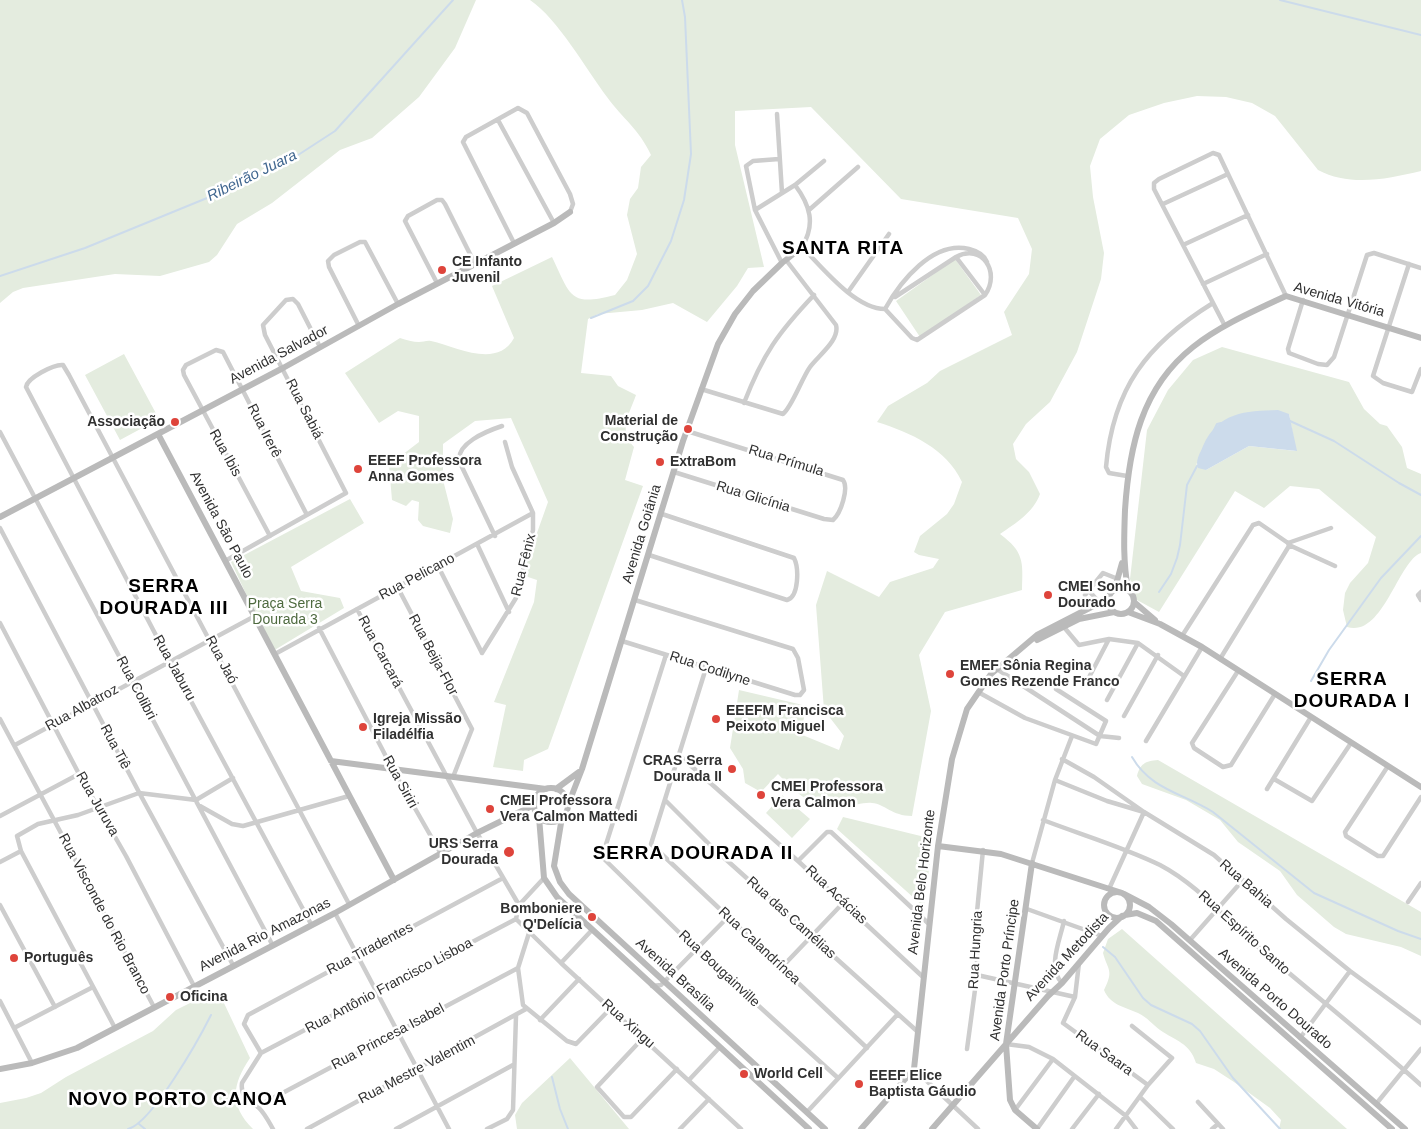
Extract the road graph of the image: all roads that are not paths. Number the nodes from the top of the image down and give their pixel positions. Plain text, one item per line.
1 (777, 114) dead end
2 (498, 120) junction
3 (779, 159) junction
4 (824, 161) dead end
5 (858, 167) dead end
6 (1228, 174) junction
7 (795, 185) junction
8 (782, 193) junction
9 (1163, 204) junction
10 (755, 210) junction
11 (810, 210) junction
12 (570, 212) joint
13 (1248, 215) junction
14 (554, 223) junction
15 (889, 234) dead end
16 (514, 243) junction
17 (1182, 245) junction
18 (802, 247) junction
19 (1267, 254) junction
20 (956, 257) junction
21 (784, 261) junction
22 (988, 263) junction
23 (475, 264) junction
24 (1409, 264) junction
25 (1421, 268) edge
26 (437, 284) junction
27 (1204, 284) junction
28 (848, 292) junction
29 (814, 295) junction
30 (985, 295) junction
31 (1286, 296) junction
32 (890, 300) junction
33 (1303, 300) junction
34 (398, 304) junction
35 (1213, 304) junction
36 (885, 309) junction
37 (1347, 314) junction
38 (360, 326) junction
39 (1225, 326) junction
40 (1389, 328) junction
41 (1421, 338) edge
42 (320, 347) junction
43 (283, 368) junction
44 (183, 370) joint
45 (1421, 370) edge
46 (25, 385) joint
47 (701, 389) junction
48 (242, 390) junction
49 (744, 403) junction
50 (202, 410) junction
51 (502, 426) dead end
52 (687, 431) junction
53 (0, 432) edge
54 (158, 434) junction
55 (505, 442) dead end
56 (114, 458) junction
57 (674, 472) junction
58 (1127, 476) junction
59 (75, 478) junction
60 (35, 498) junction
61 (533, 514) junction
62 (662, 514) junction
63 (307, 515) junction
64 (0, 517) edge
65 (833, 520) joint
66 (0, 528) edge
67 (1331, 528) dead end
68 (270, 536) junction
69 (495, 536) junction
70 (1289, 545) junction
71 (478, 546) junction
72 (650, 555) junction
73 (1123, 560) junction
74 (226, 561) junction
75 (438, 566) junction
76 (1335, 566) dead end
77 (1118, 579) junction
78 (398, 588) junction
79 (1115, 588) junction
80 (1128, 589) junction
81 (1421, 592) edge
82 (1107, 599) junction
83 (635, 600) junction
84 (1421, 600) edge
85 (1100, 602) junction
86 (1134, 602) junction
87 (357, 609) junction
88 (509, 612) junction
89 (1114, 612) junction
90 (1128, 612) junction
91 (255, 616) junction
92 (0, 623) edge
93 (1160, 624) junction
94 (1063, 626) junction
95 (318, 628) junction
96 (1182, 636) junction
97 (1108, 639) junction
98 (210, 641) junction
99 (622, 641) junction
100 (1138, 643) junction
101 (1027, 645) junction
102 (1202, 647) junction
103 (275, 654) junction
104 (666, 655) junction
105 (1158, 655) junction
106 (1220, 659) junction
107 (170, 662) junction
108 (706, 668) junction
109 (997, 669) junction
110 (1238, 670) junction
111 (1184, 676) junction
112 (131, 681) junction
113 (1085, 685) dead end
114 (1056, 689) dead end
115 (978, 692) junction
116 (1275, 694) junction
117 (1106, 700) dead end
118 (92, 704) junction
119 (1124, 716) dead end
120 (1311, 717) junction
121 (0, 718) edge
122 (54, 724) junction
123 (1072, 736) junction
124 (1100, 736) junction
125 (1120, 738) dead end
126 (1146, 741) dead end
127 (1351, 743) junction
128 (15, 745) junction
129 (680, 756) junction
130 (1062, 759) junction
131 (331, 761) junction
132 (1388, 766) junction
133 (392, 768) junction
134 (582, 770) junction
135 (79, 774) junction
136 (449, 776) junction
137 (233, 778) junction
138 (1274, 779) junction
139 (1055, 780) junction
140 (524, 786) junction
141 (1421, 787) edge
142 (546, 789) junction
143 (556, 789) junction
144 (1267, 790) dead end
145 (139, 792) junction
146 (40, 794) junction
147 (349, 796) junction
148 (1421, 797) edge
149 (666, 801) junction
150 (198, 803) junction
151 (534, 803) junction
152 (568, 805) junction
153 (99, 808) junction
154 (299, 809) junction
155 (1144, 812) junction
156 (0, 816) edge
157 (539, 817) junction
158 (562, 817) junction
159 (1043, 820) junction
160 (54, 821) junction
161 (255, 822) junction
162 (477, 833) junction
163 (938, 846) junction
164 (983, 850) junction
165 (21, 851) junction
166 (1126, 851) junction
167 (442, 854) junction
168 (798, 861) junction
169 (0, 862) edge
170 (1032, 863) junction
171 (503, 878) junction
172 (544, 878) junction
173 (394, 880) junction
174 (1243, 880) junction
175 (1421, 883) edge
176 (1109, 889) junction
177 (1122, 893) junction
178 (844, 902) junction
179 (1408, 902) dead end
180 (0, 904) edge
181 (349, 904) junction
182 (519, 905) junction
183 (1218, 908) junction
184 (1027, 909) junction
185 (335, 913) junction
186 (1123, 916) junction
187 (728, 917) junction
188 (516, 919) junction
189 (1064, 922) junction
190 (311, 924) junction
191 (930, 924) junction
192 (592, 930) junction
193 (529, 932) junction
194 (811, 936) junction
195 (1102, 936) junction
196 (1190, 940) junction
197 (272, 944) junction
198 (696, 948) junction
199 (357, 956) junction
200 (1079, 962) junction
201 (561, 963) junction
202 (233, 965) junction
203 (782, 967) junction
204 (518, 968) junction
205 (1350, 971) junction
206 (977, 975) junction
207 (923, 977) junction
208 (579, 979) junction
209 (664, 982) junction
210 (1062, 983) junction
211 (1016, 984) junction
212 (194, 986) junction
213 (652, 986) junction
214 (93, 987) junction
215 (1053, 992) junction
216 (377, 994) junction
217 (1075, 997) junction
218 (0, 1001) edge
219 (1326, 1004) junction
220 (55, 1007) junction
221 (154, 1007) junction
222 (611, 1008) junction
223 (526, 1009) junction
224 (897, 1015) junction
225 (516, 1016) junction
226 (540, 1020) junction
227 (708, 1022) junction
228 (693, 1023) junction
229 (1421, 1023) edge
230 (1132, 1026) dead end
231 (14, 1028) junction
232 (115, 1028) junction
233 (397, 1032) junction
234 (918, 1032) junction
235 (643, 1038) junction
236 (1300, 1038) junction
237 (1006, 1044) junction
238 (719, 1048) junction
239 (867, 1048) junction
240 (1421, 1048) edge
241 (966, 1049) dead end
242 (261, 1053) junction
243 (1053, 1059) junction
244 (32, 1063) junction
245 (513, 1065) junction
246 (0, 1069) edge
247 (677, 1069) junction
248 (417, 1070) junction
249 (914, 1070) junction
250 (1404, 1070) junction
251 (750, 1075) junction
252 (767, 1075) junction
253 (1074, 1077) junction
254 (838, 1078) junction
255 (689, 1080) junction
256 (776, 1084) junction
257 (1148, 1085) junction
258 (1421, 1085) edge
259 (762, 1086) junction
260 (1098, 1094) junction
261 (1140, 1097) junction
262 (709, 1099) junction
263 (1198, 1102) dead end
264 (1376, 1104) junction
265 (952, 1105) junction
266 (258, 1106) junction
267 (437, 1107) junction
268 (1015, 1110) junction
269 (808, 1112) junction
270 (1126, 1116) junction
271 (1218, 1124) junction
272 (273, 1129) edge
273 (307, 1129) edge
274 (396, 1129) edge
275 (449, 1129) edge
276 (487, 1129) edge
277 (680, 1129) edge
278 (741, 1129) edge
279 (809, 1129) edge
280 (826, 1129) edge
281 (861, 1129) edge
282 (932, 1129) edge
283 (978, 1129) edge
284 (1037, 1129) edge
285 (1072, 1129) edge
286 (1116, 1129) edge
287 (1136, 1129) edge
288 (1174, 1129) edge
289 (1212, 1129) edge
290 (1223, 1129) edge
291 (1392, 1129) edge
292 (1405, 1129) edge

1 - 3 street
2 - 12 street
2 - 14 street
2 - 16 street
3 - 8 street
3 - 10 street
4 - 7 street
5 - 11 street
6 - 9 street
6 - 9 street
6 - 13 street
7 - 8 street
7 - 11 street
8 - 10 street
9 - 17 street
10 - 21 street
11 - 18 street
12 - 14 street, Avenida Salvador
13 - 17 street
13 - 19 street
14 - 16 street, Avenida Salvador
15 - 28 street
16 - 23 street, Avenida Salvador
17 - 27 street
18 - 21 street, Avenida Goiânia
18 - 28 street
19 - 27 street
19 - 31 street
20 - 22 street
20 - 30 street
20 - 32 street
21 - 29 street
21 - 47 street, Avenida Goiânia
22 - 30 street
22 - 32 street
23 - 26 street, Avenida Salvador
23 - 26 street
24 - 25 street
24 - 37 street
24 - 40 street
26 - 34 street, Avenida Salvador
27 - 35 street
28 - 36 street
29 - 49 street
29 - 49 street
30 - 36 street
31 - 33 street, Avenida Vitória
31 - 39 street, Avenida Vitória
32 - 36 street
33 - 37 street, Avenida Vitória
33 - 37 street
34 - 38 street, Avenida Salvador
34 - 38 street
35 - 39 street
35 - 58 street
37 - 40 street, Avenida Vitória
38 - 42 street, Avenida Salvador
39 - 58 street, Avenida Vitória
40 - 41 street, Avenida Vitória
40 - 45 street
42 - 43 street, Avenida Salvador
42 - 43 street, Rua Sabiá
43 - 48 street, Avenida Salvador
43 - 63 street, Rua Sabiá
44 - 48 street, Rua Irerê
44 - 50 street, Rua Ibis
46 - 56 street, Rua Jaó
46 - 59 street, Rua Jaburu
47 - 49 street
47 - 52 street, Avenida Goiânia
48 - 50 street, Avenida Salvador
48 - 63 street, Rua Irerê
50 - 54 street, Avenida Salvador
50 - 68 street, Rua Ibis
51 - 69 street
52 - 57 street, Avenida Goiânia
52 - 65 street, Rua Prímula
53 - 60 street, Rua Colibri
54 - 56 street, Avenida Salvador
54 - 74 street, Avenida São Paulo
55 - 61 street, Rua Fênix
56 - 59 street, Avenida Salvador
56 - 98 street, Rua Jaó
57 - 62 street, Avenida Goiânia
57 - 65 street, Rua Glicínia
58 - 73 street, Avenida Vitória
59 - 60 street, Avenida Salvador
59 - 107 street, Rua Jaburu
60 - 64 street, Avenida Salvador
60 - 112 street, Rua Colibri
61 - 69 street, Rua Pelicano
61 - 88 street, Rua Fênix
62 - 72 street, Avenida Goiânia
62 - 72 street
63 - 68 street
66 - 118 street, Rua Tiê
67 - 70 street
68 - 74 street
69 - 71 street, Rua Pelicano
70 - 76 street
70 - 96 street
70 - 106 street
71 - 75 street, Rua Pelicano
71 - 88 street
72 - 83 street, Avenida Goiânia
73 - 77 street, Avenida Vitória
73 - 80 street, Avenida Vitória
74 - 91 street, Avenida São Paulo
75 - 78 street, Rua Pelicano
75 - 88 street, Rua Fênix
77 - 79 street, Avenida Vitória
77 - 85 street
78 - 87 street, Rua Pelicano
78 - 136 street, Rua Beija-Flor
79 - 80 street
79 - 82 street
80 - 86 street
81 - 84 street
82 - 85 street, Avenida Belo Horizonte
82 - 89 street
83 - 99 street, Avenida Goiânia
83 - 108 street, Rua Codilyne
85 - 101 street, Avenida Belo Horizonte
86 - 90 street
86 - 93 street
87 - 95 street, Rua Pelicano
87 - 136 street, Rua Carcará
89 - 90 street
89 - 94 street, Avenida Belo Horizonte
90 - 93 street
91 - 98 street, Rua Albatroz
91 - 103 street, Avenida São Paulo
92 - 122 street, Rua Juruva
93 - 96 street
94 - 97 street
94 - 101 street, Avenida Belo Horizonte
95 - 103 street, Rua Pelicano
95 - 133 street, Rua Siriri
96 - 102 street
97 - 100 street
97 - 113 street
98 - 107 street, Rua Albatroz
98 - 154 street, Rua Jaó
99 - 104 street, Rua Codilyne
99 - 134 street, Avenida Goiânia
100 - 105 street
100 - 117 street
101 - 109 street, Avenida Belo Horizonte
102 - 106 street
102 - 111 street
103 - 131 street, Avenida São Paulo
104 - 108 street, Rua Codilyne
104 - 198 street, Rua Bougainville
105 - 111 street
105 - 119 street
106 - 110 street
107 - 112 street, Rua Albatroz
107 - 137 street, Rua Jaburu
108 - 129 street
109 - 115 street, Avenida Belo Horizonte
109 - 124 street
110 - 116 street
110 - 116 street
111 - 126 street
112 - 118 street, Rua Albatroz
112 - 150 street, Rua Colibri
114 - 124 street
115 - 123 street
115 - 163 street, Avenida Belo Horizonte
116 - 120 street
118 - 122 street, Rua Albatroz
118 - 145 street, Rua Tiê
120 - 127 street
120 - 138 street
121 - 128 street, Rua Visconde do Rio Branco
122 - 128 street, Rua Albatroz
122 - 135 street, Rua Juruva
123 - 124 street
123 - 130 street
124 - 125 street
127 - 132 street
127 - 138 street
128 - 146 street, Rua Visconde do Rio Branco
129 - 149 street
129 - 168 street, Rua Acácias
130 - 139 street
130 - 155 street, Rua Bahia
131 - 133 street
131 - 147 street, Avenida São Paulo
132 - 141 street
132 - 148 street
133 - 136 street
133 - 167 street, Rua Siriri
134 - 143 street
134 - 152 street, Avenida Goiânia
135 - 146 street
135 - 153 street, Rua Juruva
136 - 140 street
136 - 162 street, Rua Carcará
137 - 150 street
137 - 161 street, Rua Jaburu
138 - 144 street
139 - 155 street
139 - 159 street
140 - 142 street
140 - 151 street
142 - 143 street
142 - 151 street
143 - 152 street
145 - 150 street
145 - 153 street
145 - 202 street, Rua Tiê
146 - 156 street
146 - 160 street, Rua Visconde do Rio Branco
147 - 154 street
147 - 173 street, Avenida São Paulo
149 - 187 street, Rua Calandrínea
149 - 194 street, Rua das Camélias
150 - 161 street
150 - 197 street, Rua Colibri
151 - 157 street
151 - 162 street, Avenida Rio Amazonas
152 - 158 street
153 - 160 street
153 - 212 street, Rua Juruva
154 - 161 street
154 - 181 street, Rua Jaó
155 - 166 street
155 - 174 street, Rua Bahia
157 - 158 street
157 - 172 street
158 - 209 street, Avenida Brasília
159 - 166 street, Rua Espírito Santo
159 - 170 street
160 - 165 street
160 - 221 street, Rua Visconde do Rio Branco
161 - 190 street, Rua Jaburu
162 - 167 street, Avenida Rio Amazonas
162 - 171 street, Rua Carcará
163 - 164 street, Avenida Porto Dourado
163 - 191 street, Avenida Belo Horizonte
164 - 170 street, Avenida Porto Dourado
164 - 206 street, Rua Hungria
165 - 169 street
165 - 214 street
166 - 176 street
166 - 183 street, Rua Espírito Santo
167 - 173 street, Avenida Rio Amazonas
168 - 178 street, Rua Acácias
168 - 191 street
170 - 176 street, Avenida Porto Dourado
170 - 184 street, Avenida Porto Príncipe
171 - 182 street, Rua Carcará
171 - 199 street, Rua Tiradentes
172 - 182 street
172 - 192 street, Avenida Brasília
173 - 181 street, Avenida Rio Amazonas
174 - 183 street
174 - 205 street, Rua Bahia
175 - 179 street
176 - 177 street, Avenida Porto Dourado
177 - 186 street
177 - 186 street
177 - 196 street, Avenida Porto Dourado
178 - 194 street
178 - 207 street, Rua Acácias
180 - 220 street
181 - 185 street, Avenida Rio Amazonas
182 - 188 street
183 - 196 street
183 - 219 street, Rua Espírito Santo
184 - 189 street
184 - 211 street, Avenida Porto Príncipe
185 - 190 street, Avenida Rio Amazonas
185 - 199 street
186 - 195 street, Avenida Metodista
186 - 291 street, Avenida Porto Dourado
187 - 198 street
187 - 203 street, Rua Calandrínea
188 - 193 street, Rua Xingu
188 - 216 street, Rua Antônio Francisco Lisboa
189 - 195 street
189 - 210 street
190 - 197 street, Avenida Rio Amazonas
191 - 207 street, Avenida Belo Horizonte
192 - 201 street
192 - 213 street, Avenida Brasília
193 - 201 street, Rua Xingu
193 - 204 street
194 - 203 street
194 - 224 street, Rua das Camélias
195 - 200 street, Avenida Metodista
196 - 236 street, Avenida Porto Dourado
197 - 202 street, Avenida Rio Amazonas
198 - 209 street
198 - 254 street, Rua Bougainville
199 - 216 street
199 - 242 street, Rua Tiradentes
200 - 210 street, Avenida Metodista
200 - 217 street, Rua Saara
201 - 208 street, Rua Xingu
202 - 212 street, Avenida Rio Amazonas
203 - 239 street, Rua Calandrínea
204 - 223 street
204 - 233 street, Rua Princesa Isabel
205 - 219 street
205 - 229 street, Rua Bahia
206 - 211 street
206 - 241 street, Rua Hungria
207 - 234 street, Avenida Belo Horizonte
208 - 222 street, Rua Xingu
208 - 226 street
209 - 213 street
209 - 227 street, Avenida Brasília
210 - 215 street, Avenida Metodista
211 - 215 street
211 - 237 street, Avenida Porto Príncipe
212 - 221 street, Avenida Rio Amazonas
213 - 228 street, Avenida Brasília
214 - 220 street
214 - 232 street
215 - 217 street
215 - 237 street, Avenida Metodista
216 - 233 street
216 - 242 street, Rua Antônio Francisco Lisboa
217 - 257 street, Rua Saara
218 - 231 street
219 - 236 street
219 - 250 street, Rua Espírito Santo
220 - 231 street
221 - 232 street, Avenida Rio Amazonas
222 - 226 street
222 - 235 street, Rua Xingu
223 - 225 street, Rua Mestre Valentim
223 - 226 street
224 - 234 street, Rua das Camélias
224 - 239 street
225 - 245 street
225 - 248 street, Rua Mestre Valentim
227 - 228 street
227 - 252 street, Avenida Brasília
228 - 238 street, Avenida Brasília
230 - 257 street
231 - 244 street
232 - 244 street, Avenida Rio Amazonas
233 - 248 street
233 - 266 street, Rua Princesa Isabel
234 - 249 street, Avenida Belo Horizonte
235 - 247 street, Rua Xingu
235 - 247 street
236 - 264 street, Avenida Porto Dourado
237 - 243 street
237 - 265 street, Avenida Metodista
237 - 268 street, Avenida Porto Príncipe
238 - 251 street, Avenida Brasília
238 - 255 street
239 - 254 street
240 - 250 street
242 - 266 street
243 - 253 street
243 - 268 street
244 - 246 street, Avenida Rio Amazonas
245 - 267 street
245 - 276 street
247 - 255 street, Rua Xingu
248 - 267 street
248 - 273 street, Rua Mestre Valentim
249 - 265 street
249 - 281 street
250 - 258 street, Rua Espírito Santo
250 - 264 street
251 - 252 street
251 - 259 street, Avenida Brasília
252 - 256 street, Avenida Brasília
253 - 260 street
253 - 284 street
254 - 269 street
255 - 262 street, Rua Xingu
256 - 259 street
256 - 269 street, Avenida Brasília
257 - 261 street
259 - 279 street, Avenida Brasília
260 - 270 street
260 - 285 street
261 - 270 street
261 - 288 street
262 - 277 street
262 - 278 street, Rua Xingu
263 - 271 street
264 - 292 street, Avenida Porto Dourado
265 - 282 street, Avenida Metodista
265 - 283 street
266 - 272 street
267 - 274 street
267 - 275 street
268 - 284 street
269 - 280 street, Avenida Brasília
270 - 286 street
270 - 287 street
271 - 289 street
271 - 290 street

